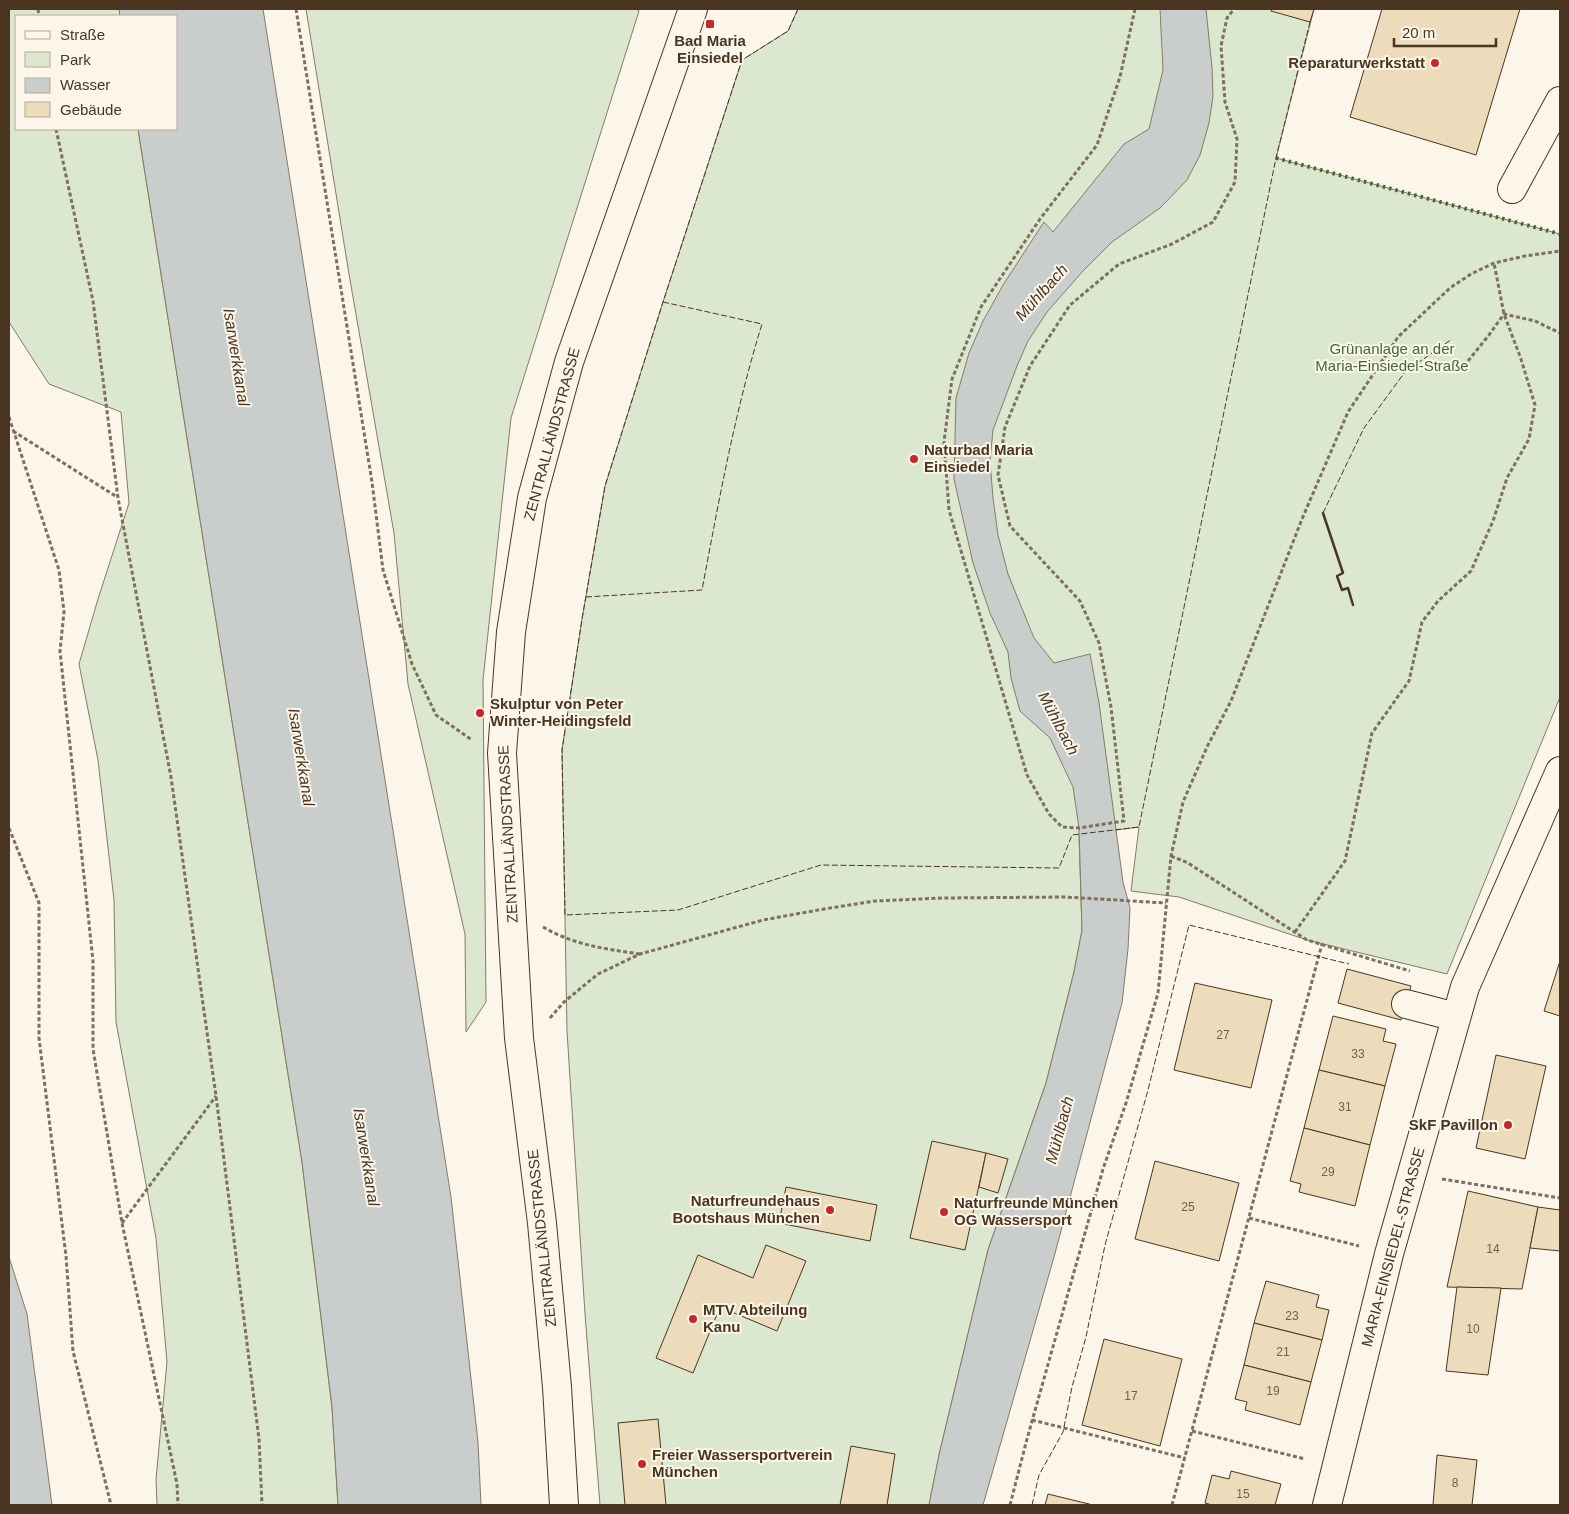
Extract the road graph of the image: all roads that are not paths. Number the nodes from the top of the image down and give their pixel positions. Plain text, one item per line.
1 (693, 9) edge
2 (1560, 101) edge
3 (1512, 189) dead end
4 (1560, 771) edge
5 (1406, 1004) dead end
6 (1456, 1017) junction
7 (564, 1505) edge
8 (1327, 1505) edge

1 - 7 street, ZENTRALLÄNDSTRASSE
2 - 3 street
4 - 6 street, MARIA-EINSIEDEL-STRASSE
5 - 6 street
6 - 8 street, MARIA-EINSIEDEL-STRASSE

